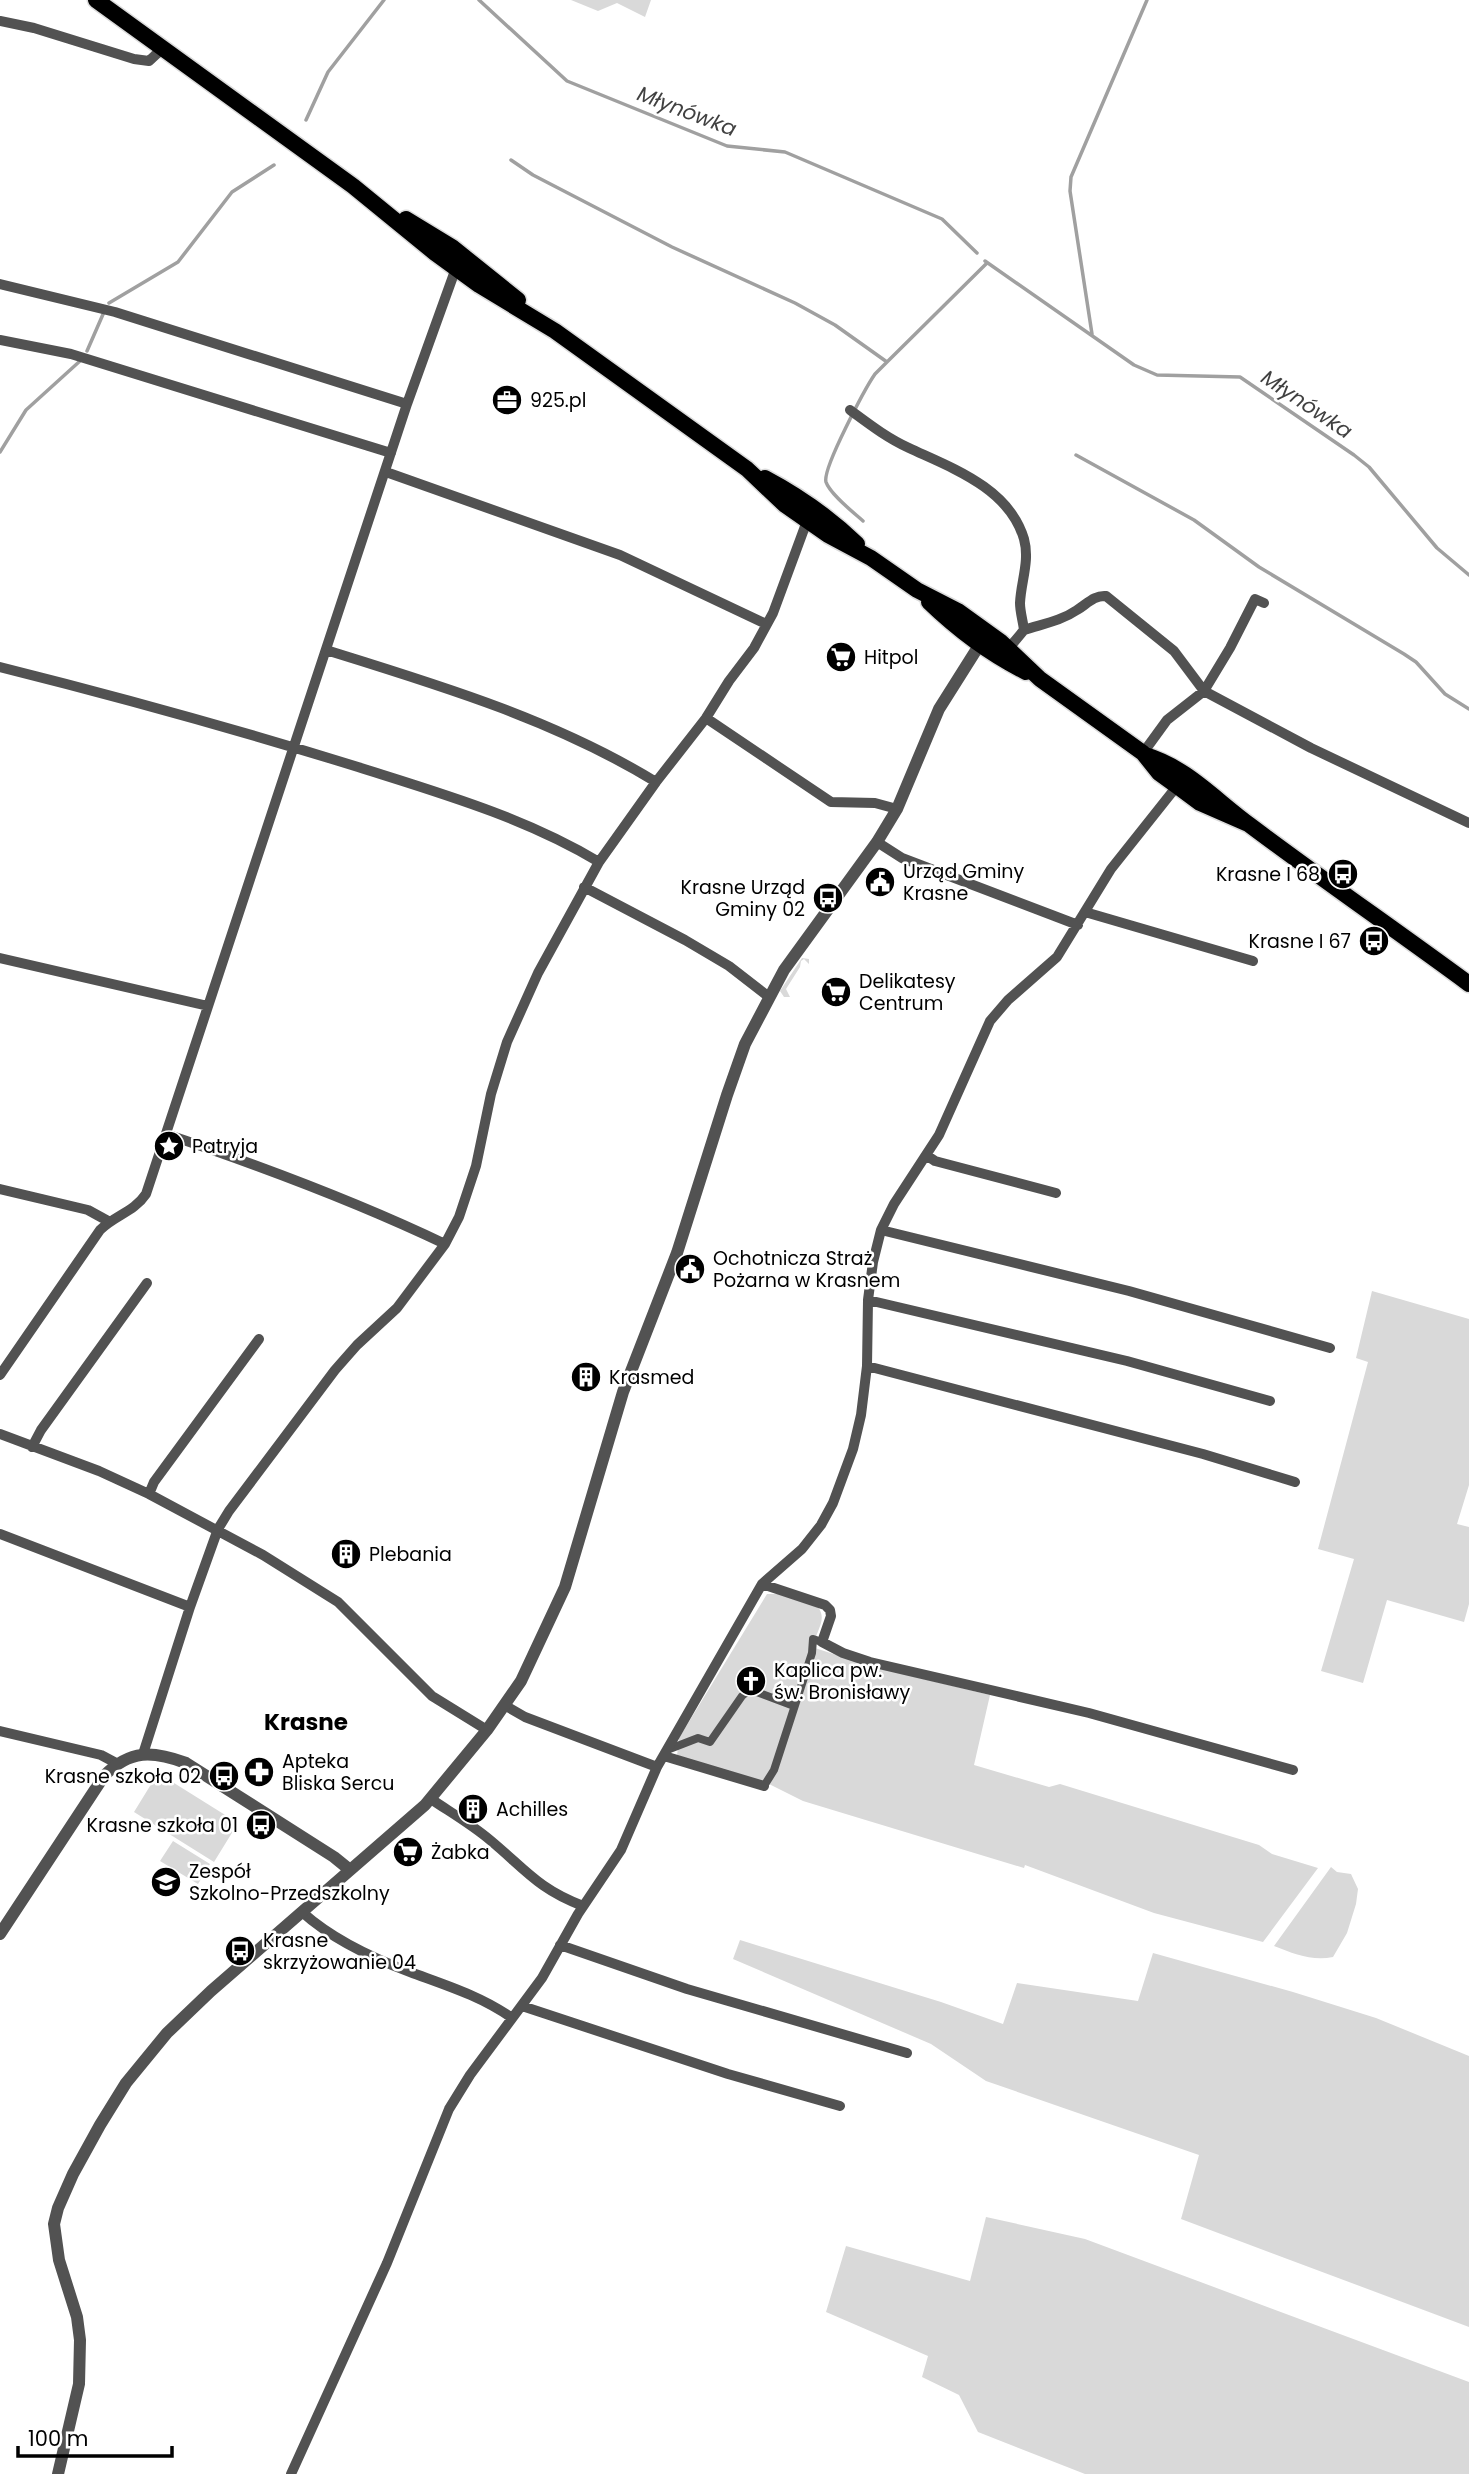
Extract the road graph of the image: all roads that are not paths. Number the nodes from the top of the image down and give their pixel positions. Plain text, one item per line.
1 (96, 0) edge
2 (0, 21) edge
3 (163, 48) junction
4 (365, 194) junction
5 (452, 247) junction
6 (456, 268) junction
7 (481, 269) junction
8 (0, 284) edge
9 (555, 331) junction
10 (0, 340) edge
11 (407, 404) junction
12 (850, 410) dead end
13 (391, 453) junction
14 (747, 469) junction
15 (386, 472) junction
16 (799, 497) junction
17 (807, 521) junction
18 (836, 524) junction
19 (871, 558) junction
20 (917, 590) junction
21 (1264, 603) dead end
22 (973, 621) junction
23 (766, 624) junction
24 (1024, 630) junction
25 (979, 644) junction
26 (1005, 645) junction
27 (326, 650) junction
28 (0, 667) edge
29 (1040, 679) junction
30 (1204, 691) junction
31 (706, 718) junction
32 (294, 747) junction
33 (1144, 754) junction
34 (1173, 765) junction
35 (656, 782) junction
36 (1177, 786) junction
37 (1205, 788) junction
38 (897, 808) junction
39 (1469, 822) edge
40 (1248, 824) junction
41 (877, 842) junction
42 (599, 862) junction
43 (584, 887) junction
44 (1085, 912) junction
45 (1078, 925) junction
46 (0, 958) edge
47 (1253, 961) dead end
48 (1469, 984) edge
49 (769, 997) junction
50 (208, 1006) junction
51 (166, 1134) junction
52 (926, 1155) junction
53 (0, 1189) edge
54 (1056, 1193) dead end
55 (108, 1221) junction
56 (881, 1230) junction
57 (445, 1244) junction
58 (147, 1283) dead end
59 (869, 1300) junction
60 (259, 1339) dead end
61 (1330, 1348) dead end
62 (867, 1366) junction
63 (0, 1376) edge
64 (1270, 1401) dead end
65 (0, 1434) edge
66 (32, 1447) junction
67 (1295, 1482) dead end
68 (149, 1494) junction
69 (218, 1529) junction
70 (0, 1534) edge
71 (762, 1584) junction
72 (190, 1607) junction
73 (822, 1642) junction
74 (506, 1706) junction
75 (794, 1706) junction
76 (487, 1730) junction
77 (0, 1731) edge
78 (665, 1753) junction
79 (143, 1754) junction
80 (117, 1763) junction
81 (657, 1767) junction
82 (1293, 1770) dead end
83 (764, 1786) joint
84 (431, 1799) junction
85 (350, 1870) junction
86 (583, 1906) junction
87 (302, 1912) junction
88 (0, 1934) edge
89 (560, 1945) junction
90 (522, 2006) junction
91 (512, 2018) junction
92 (907, 2053) dead end
93 (840, 2106) dead end
94 (58, 2474) edge
95 (291, 2474) edge

1 - 3 main road
2 - 3 street
3 - 4 main road
4 - 5 main road
4 - 6 main road
5 - 6 street
5 - 7 main road
6 - 7 street
6 - 9 main road
6 - 11 street
7 - 9 main road
8 - 11 street
9 - 14 main road
10 - 13 street
11 - 13 street
12 - 24 street
13 - 15 street
14 - 16 main road
14 - 17 main road
15 - 23 street
15 - 27 street
16 - 17 street
16 - 18 main road
17 - 18 street
17 - 19 main road
17 - 23 street
18 - 19 main road
19 - 20 main road
20 - 22 main road
20 - 25 main road
21 - 30 street
22 - 25 street
22 - 26 main road
23 - 31 street
24 - 26 street
24 - 30 street
25 - 26 street
25 - 29 main road
25 - 38 street
26 - 29 main road
27 - 32 street
27 - 35 street
28 - 32 street
29 - 33 main road
30 - 33 street
30 - 39 street
31 - 35 street
31 - 38 street
32 - 42 street
32 - 50 street
33 - 34 main road
33 - 36 main road
34 - 36 street
34 - 37 main road
35 - 42 street
36 - 37 street
36 - 40 main road
36 - 44 street
37 - 40 main road
38 - 41 street
40 - 48 main road
41 - 45 street
41 - 49 street
42 - 43 street
43 - 49 street
43 - 57 street
44 - 45 street
44 - 47 street
45 - 52 street
46 - 50 street
49 - 74 street
50 - 51 street
51 - 55 street
51 - 57 street
52 - 54 street
52 - 56 street
53 - 55 street
55 - 63 street
56 - 59 street
56 - 61 street
57 - 69 street
58 - 66 street
59 - 62 street
59 - 64 street
60 - 68 street
62 - 67 street
62 - 71 street
65 - 66 street
66 - 68 street
68 - 69 street
69 - 72 street
69 - 76 street
70 - 72 street
71 - 73 street
71 - 78 street
72 - 79 street
73 - 75 street
73 - 82 street
74 - 76 street
74 - 81 street
75 - 78 street
75 - 83 street
76 - 84 street
77 - 80 street
78 - 81 street
78 - 83 street
79 - 80 street
79 - 85 street
80 - 88 street
81 - 86 street
84 - 85 street
84 - 86 street
85 - 87 street
86 - 89 street
87 - 91 street
87 - 94 street
89 - 90 street
89 - 92 street
90 - 91 street
90 - 93 street
91 - 95 street

